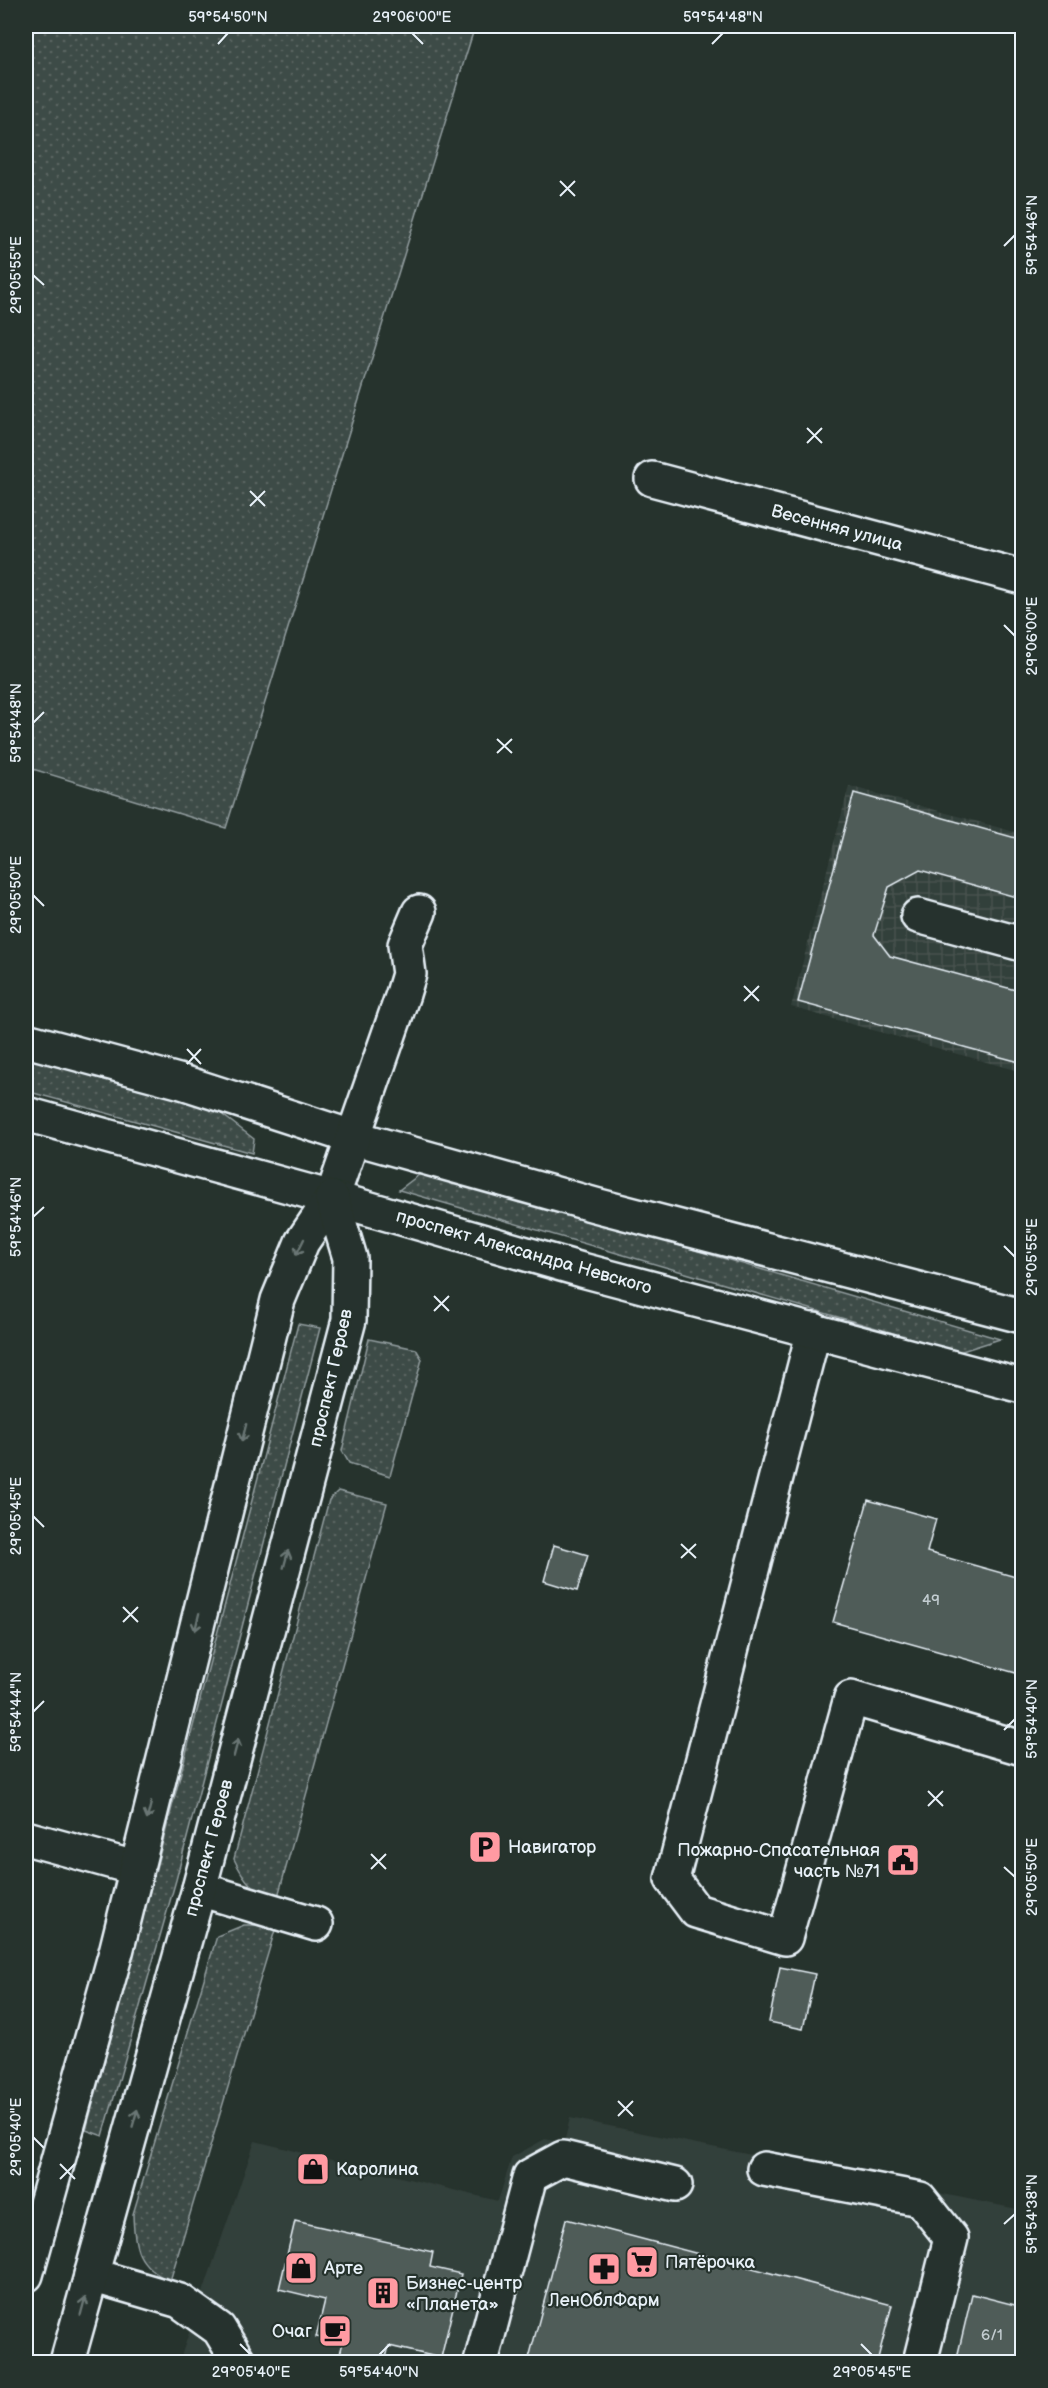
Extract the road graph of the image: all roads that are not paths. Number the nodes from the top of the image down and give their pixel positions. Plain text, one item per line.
1 (652, 479) dead end
2 (1023, 577) edge
3 (419, 912) dead end
4 (918, 916) dead end
5 (1023, 944) edge
6 (26, 1040) edge
7 (26, 1114) edge
8 (352, 1137) junction
9 (332, 1198) junction
10 (1023, 1316) edge
11 (814, 1330) junction
12 (1023, 1386) edge
13 (1023, 1748) edge
14 (26, 1838) edge
15 (135, 1868) junction
16 (199, 1889) junction
17 (316, 1924) dead end
18 (764, 2169) dead end
19 (675, 2185) dead end
20 (26, 2274) edge
21 (91, 2275) junction
22 (67, 2362) edge
23 (239, 2362) edge
24 (481, 2362) edge
25 (920, 2362) edge

1 - 2 main road, Весенняя улица
3 - 8 main road
4 - 5 main road
6 - 8 main road
7 - 9 main road, проспект Александра Невского
8 - 9 main road
8 - 10 main road
9 - 11 main road, проспект Александра Невского
9 -> 15 main road
16 -> 9 main road, проспект Героев
11 - 12 main road, проспект Александра Невского
11 - 13 main road
14 - 15 main road
15 - 20 main road
16 - 17 main road
21 -> 16 main road, проспект Героев
18 - 25 main road
19 - 24 main road
22 -> 21 main road, проспект Героев
21 - 23 main road

